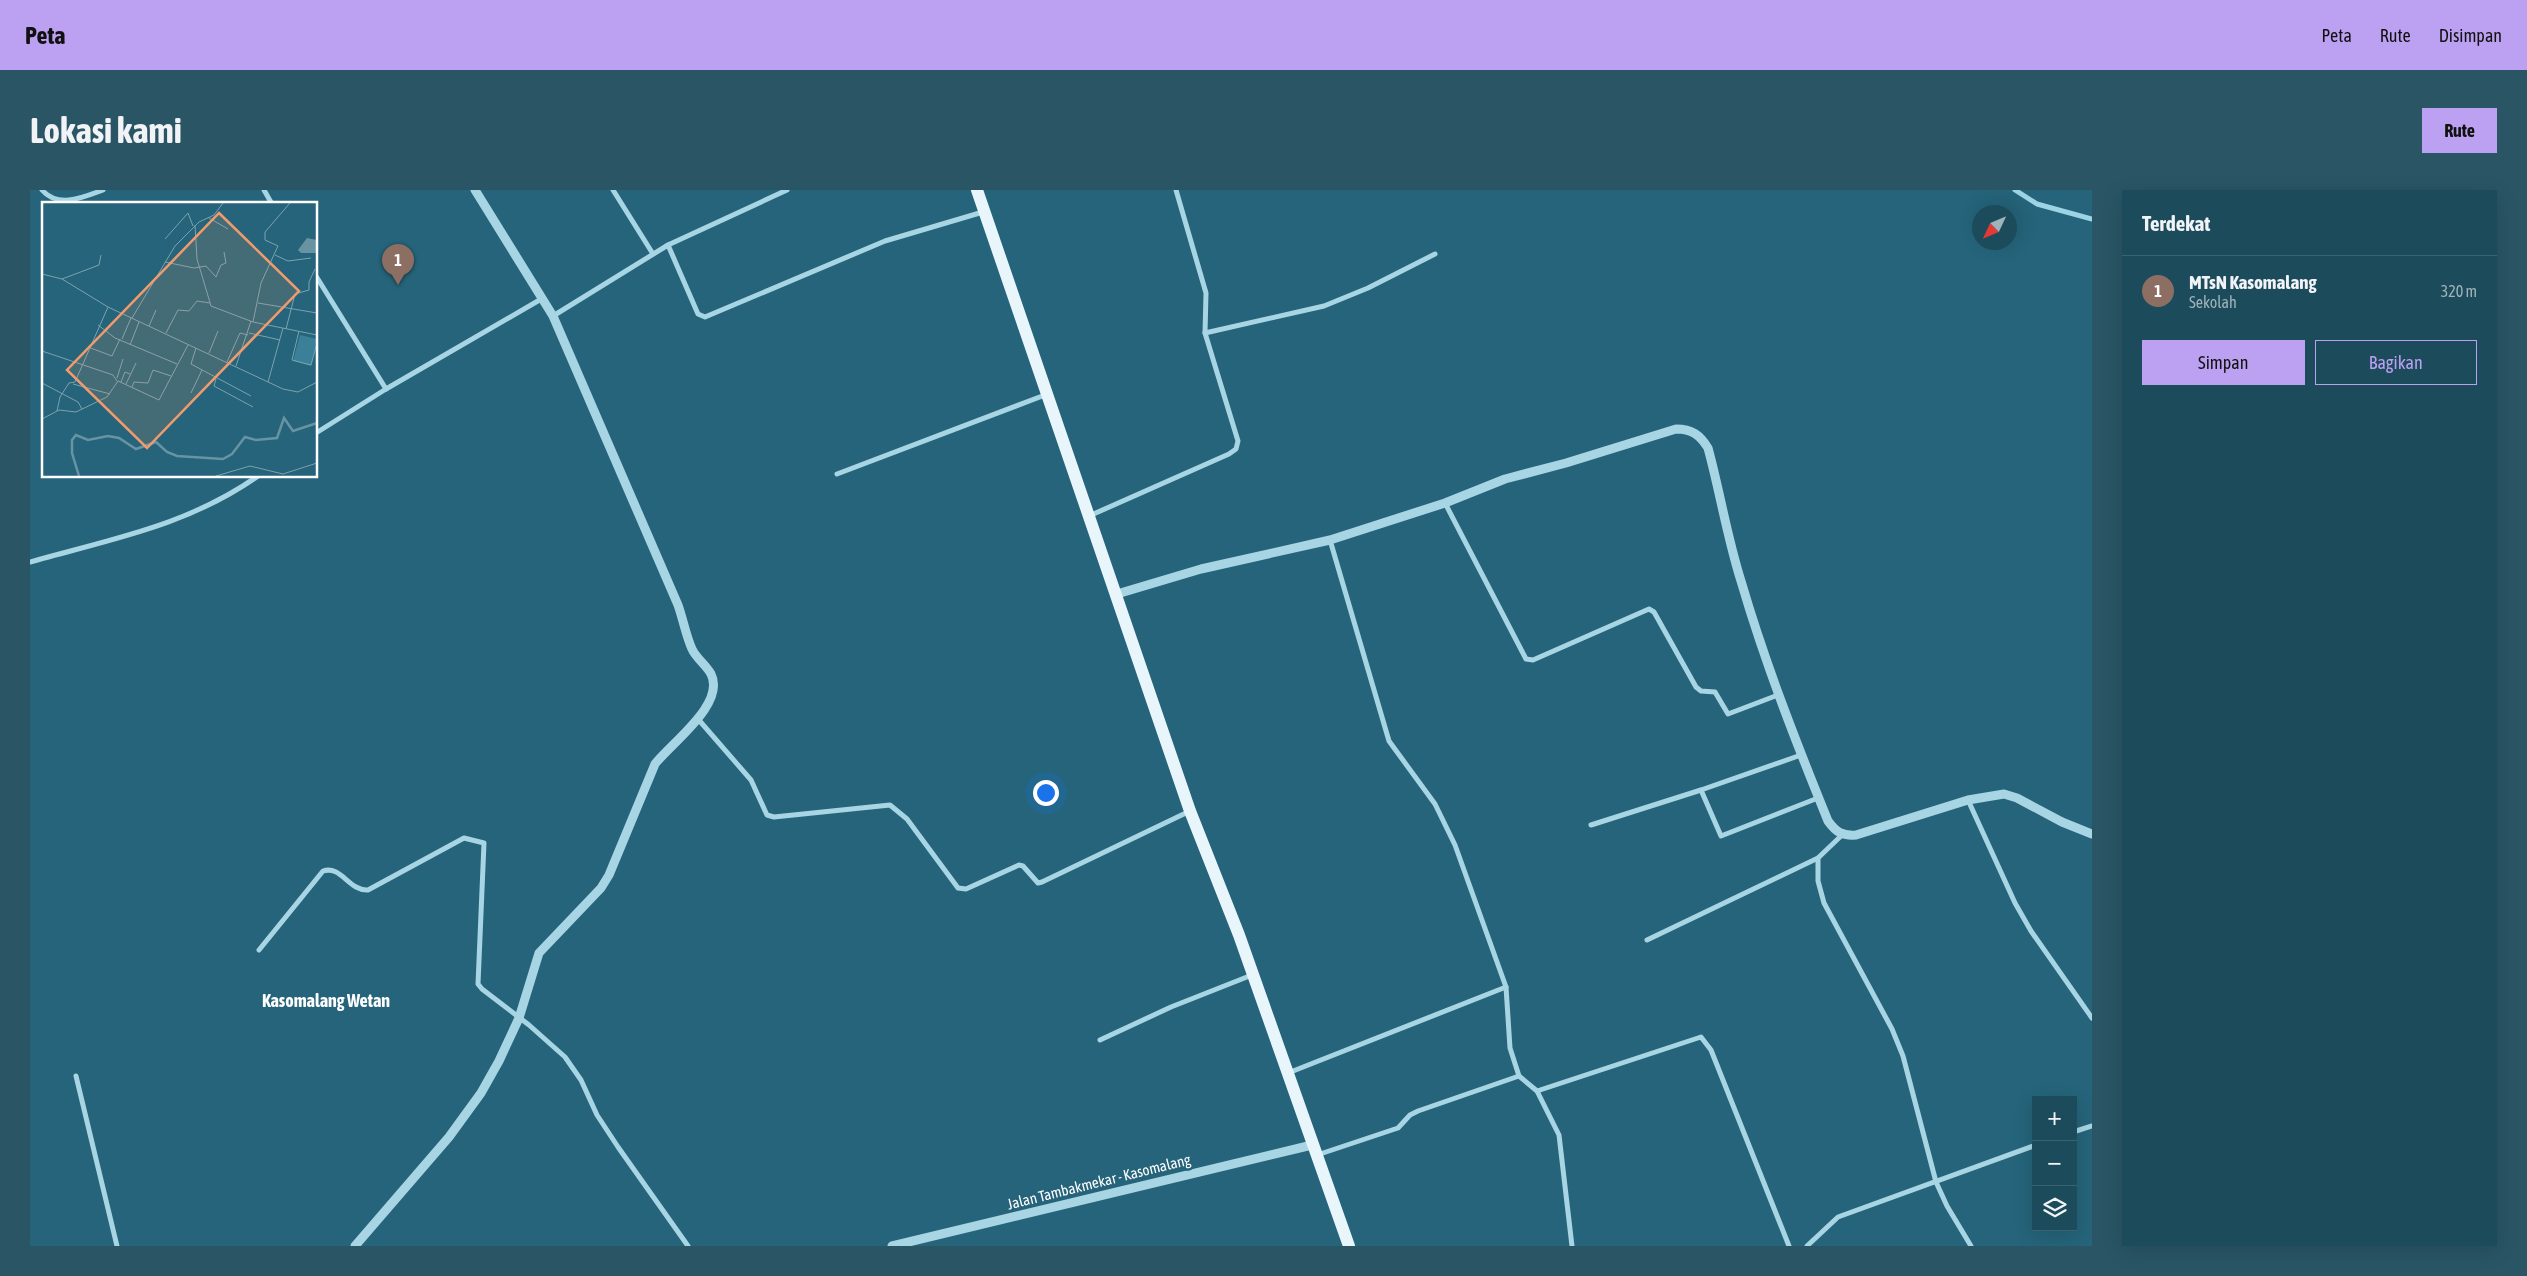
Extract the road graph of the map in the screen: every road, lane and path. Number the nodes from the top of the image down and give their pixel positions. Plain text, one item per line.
1 (42, 190) edge
2 (103, 190) edge
3 (264, 190) edge
4 (475, 190) edge
5 (613, 190) edge
6 (787, 190) edge
7 (977, 190) edge
8 (1176, 190) edge
9 (271, 202) edge
10 (984, 212) junction
11 (668, 245) junction
12 (653, 254) junction
13 (1435, 254) dead end
14 (318, 279) edge
15 (544, 297) junction
16 (554, 316) junction
17 (1206, 333) junction
18 (386, 389) junction
19 (1046, 394) junction
20 (318, 432) edge
21 (837, 474) dead end
22 (255, 478) edge
23 (1445, 502) junction
24 (1089, 517) junction
25 (1330, 540) junction
26 (30, 562) edge
27 (1117, 594) junction
28 (1778, 695) junction
29 (698, 719) junction
30 (1801, 755) junction
31 (1701, 790) junction
32 (1818, 798) junction
33 (1968, 800) junction
34 (1190, 811) junction
35 (1591, 825) dead end
36 (2092, 834) edge
37 (1842, 835) junction
38 (1818, 858) junction
39 (1647, 940) dead end
40 (259, 950) dead end
41 (1252, 975) junction
42 (1506, 987) junction
43 (519, 1018) junction
44 (2092, 1018) edge
45 (1100, 1040) dead end
46 (1287, 1074) junction
47 (76, 1076) dead end
48 (1519, 1076) junction
49 (1537, 1090) junction
50 (2092, 1126) edge
51 (2077, 1131) edge
52 (2032, 1146) edge
53 (1315, 1150) junction
54 (1936, 1182) junction
55 (117, 1246) edge
56 (355, 1246) edge
57 (688, 1246) edge
58 (892, 1246) edge
59 (1349, 1246) edge
60 (1572, 1246) edge
61 (1789, 1246) edge
62 (1807, 1246) edge
63 (1971, 1246) edge

1 - 2 street
3 - 9 street
4 - 15 street
5 - 12 street
6 - 11 street
7 - 10 main road
8 - 17 street
10 - 11 street
10 - 19 main road
11 - 12 street
12 - 16 street
13 - 17 street
14 - 18 street
15 - 16 street
15 - 18 street
16 - 29 street
17 - 24 street
18 - 20 street
19 - 21 street
19 - 24 main road
22 - 26 street
23 - 25 street
23 - 28 street
23 - 28 street
24 - 27 main road
25 - 27 street
25 - 42 street
27 - 34 main road
28 - 30 street
29 - 34 street
29 - 43 street
30 - 31 street
30 - 32 street
31 - 32 street
31 - 35 street
32 - 37 street
33 - 36 street
33 - 37 street
33 - 44 street
34 - 41 main road
37 - 38 street
38 - 39 street
38 - 54 street
40 - 43 street
41 - 45 street
41 - 46 main road
42 - 46 street
42 - 48 street
43 - 56 street
43 - 57 street
46 - 53 main road
47 - 55 street
48 - 49 street
48 - 53 street
49 - 60 street
49 - 61 street
50 - 51 street
52 - 54 street
53 - 58 street, Jalan Tambakmekar - Kasomalang
53 - 59 main road
54 - 62 street
54 - 63 street

